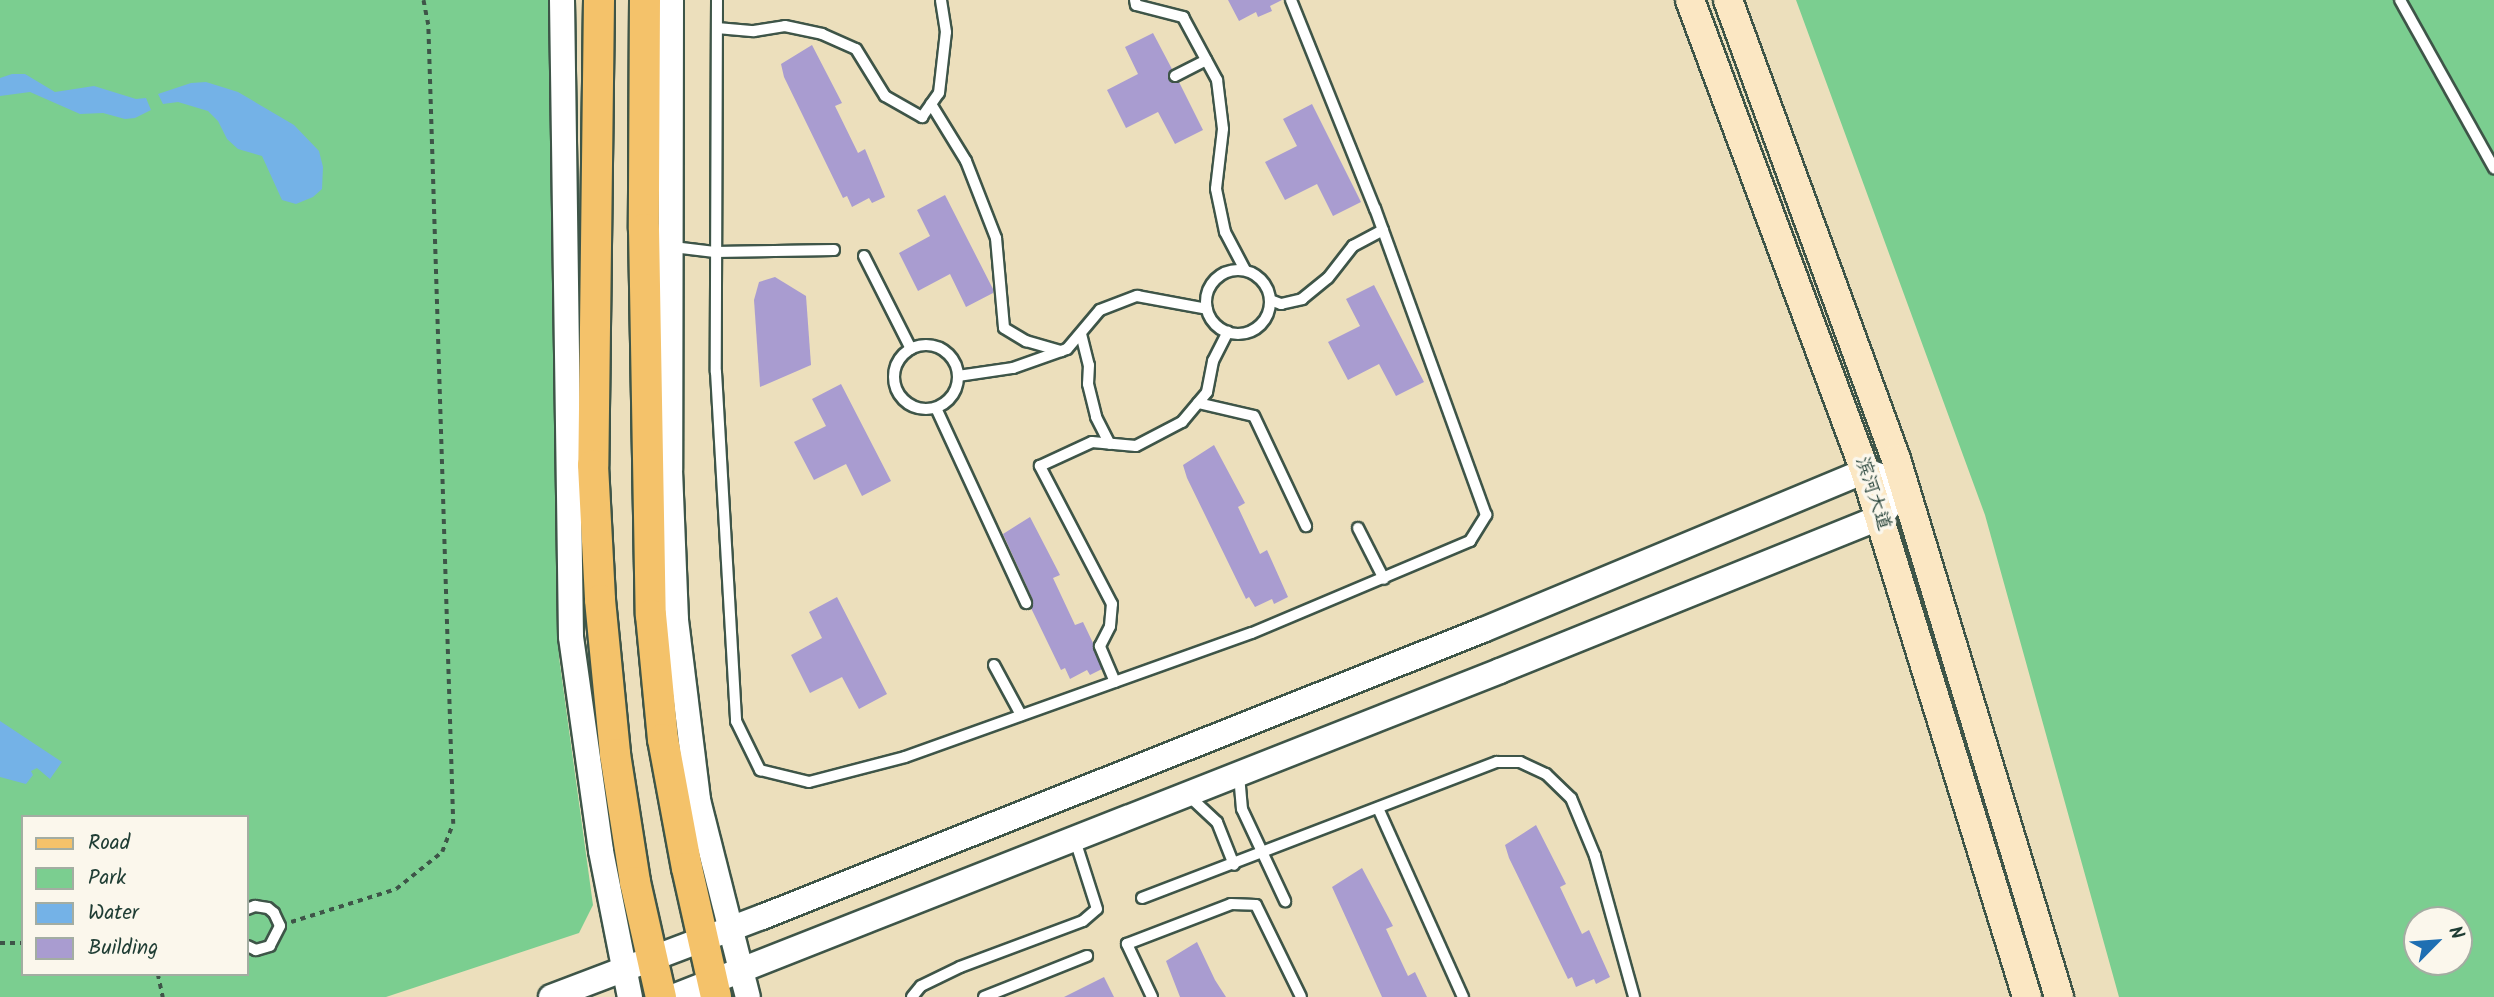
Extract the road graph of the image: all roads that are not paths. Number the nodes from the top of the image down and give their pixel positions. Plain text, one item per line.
1 (562, 0) edge
2 (599, 0) edge
3 (645, 0) edge
4 (671, 0) edge
5 (717, 0) edge
6 (941, 0) edge
7 (1135, 0) edge
8 (1291, 0) edge
9 (1690, 0) edge
10 (1728, 0) edge
11 (2400, 0) edge
12 (717, 28) junction
13 (1206, 60) junction
14 (1175, 76) dead end
15 (931, 104) junction
16 (2494, 168) edge
17 (1383, 230) junction
18 (657, 246) junction
19 (834, 250) dead end
20 (715, 252) junction
21 (864, 256) dead end
22 (1245, 270) junction
23 (1270, 300) junction
24 (1207, 309) junction
25 (1228, 332) junction
26 (1081, 334) junction
27 (911, 349) junction
28 (1062, 351) junction
29 (958, 376) junction
30 (1198, 403) junction
31 (936, 408) junction
32 (1110, 444) junction
33 (1866, 471) junction
34 (1905, 484) junction
35 (1881, 517) junction
36 (1306, 526) dead end
37 (1358, 528) dead end
38 (1384, 579) junction
39 (1026, 603) dead end
40 (994, 665) dead end
41 (1115, 682) junction
42 (1021, 715) junction
43 (1239, 774) junction
44 (1187, 794) junction
45 (1378, 808) junction
46 (1074, 838) junction
47 (1262, 854) junction
48 (1234, 864) junction
49 (1142, 898) dead end
50 (1285, 901) dead end
51 (248, 909) edge
52 (731, 929) junction
53 (702, 940) junction
54 (248, 946) edge
55 (1087, 956) dead end
56 (652, 959) junction
57 (624, 970) junction
58 (741, 970) junction
59 (714, 989) edge
60 (551, 997) edge
61 (630, 997) edge
62 (660, 997) edge
63 (673, 997) edge
64 (748, 997) edge
65 (912, 997) edge
66 (984, 997) edge
67 (1152, 997) edge
68 (1301, 997) edge
69 (1463, 997) edge
70 (1634, 997) edge
71 (2027, 997) edge
72 (2059, 997) edge

1 - 57 street
2 - 56 main road
3 - 18 main road
4 - 18 street
5 - 12 lane
6 - 15 lane
7 - 13 lane
8 - 17 lane
9 - 33 main road, 滨河大道
10 - 34 main road, 滨河大道
11 - 16 lane
12 - 15 lane
12 - 20 lane
13 - 14 lane
13 - 22 lane
15 - 28 lane
17 - 23 lane
17 - 38 lane
18 - 20 lane
18 - 52 street
18 - 53 main road
19 - 20 lane
20 - 42 lane
21 - 27 lane
22 - 23 lane
22 - 24 lane
23 - 25 lane
24 - 25 lane
24 - 26 lane
25 - 30 lane
26 - 28 lane
26 - 32 lane
27 - 29 lane
27 - 31 lane
28 - 29 lane
29 - 31 lane
30 - 32 lane
30 - 36 lane
31 - 39 lane
32 - 41 lane
33 - 34 street
33 - 35 main road, 滨河大道
33 - 52 street
34 - 35 street
34 - 72 main road, 滨河大道
35 - 43 street
35 - 71 main road, 滨河大道
37 - 38 lane
38 - 41 lane
40 - 42 lane
41 - 42 lane
43 - 44 street
43 - 47 lane
44 - 46 street
44 - 48 lane
45 - 47 lane
45 - 69 lane
45 - 70 lane
46 - 58 street
46 - 65 lane
47 - 48 lane
47 - 50 lane
48 - 49 lane
51 - 54 lane
52 - 53 street
52 - 58 street
53 - 56 street
53 - 59 main road
55 - 66 lane
56 - 57 street
56 - 62 main road
57 - 60 street
57 - 61 street
58 - 59 street
58 - 64 street
59 - 63 street
67 - 68 lane

